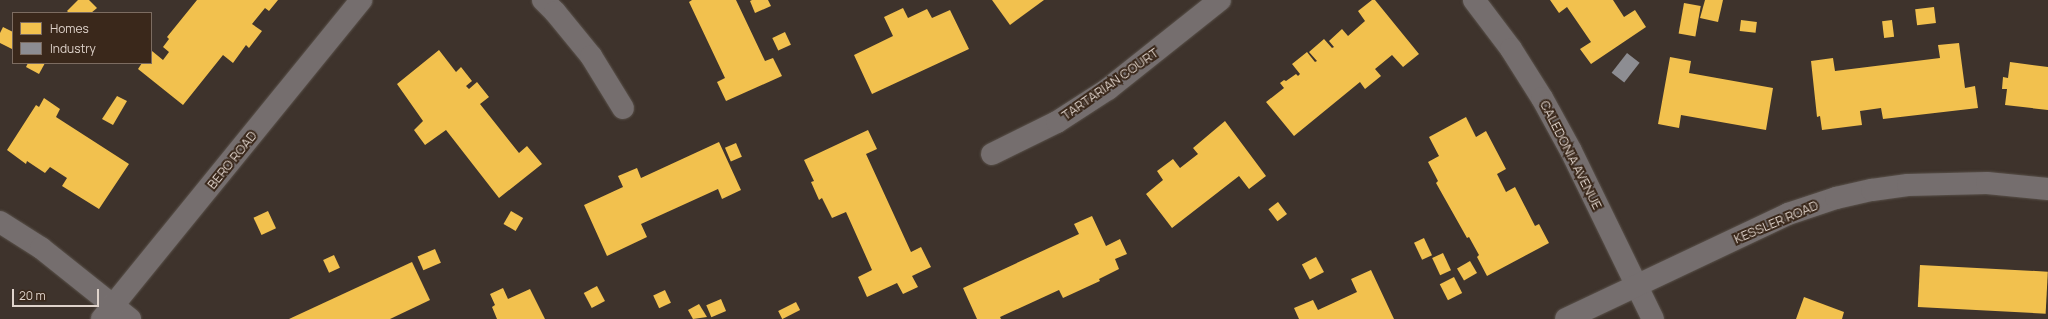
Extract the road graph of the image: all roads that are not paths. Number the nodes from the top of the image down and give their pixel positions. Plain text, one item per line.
1 (361, 0) edge
2 (543, 0) edge
3 (1220, 0) edge
4 (1474, 0) edge
5 (623, 108) dead end
6 (992, 154) dead end
7 (2048, 189) edge
8 (0, 222) edge
9 (1638, 286) junction
10 (115, 315) edge
11 (1566, 319) edge
12 (1654, 319) edge

1 - 10 street, BERO ROAD
2 - 5 street
3 - 6 street, TARTARIAN COURT
4 - 9 street, CALEDONIA AVENUE
7 - 9 street, KESSLER ROAD
8 - 10 street
9 - 11 street, KESSLER ROAD
9 - 12 street, CALEDONIA AVENUE

